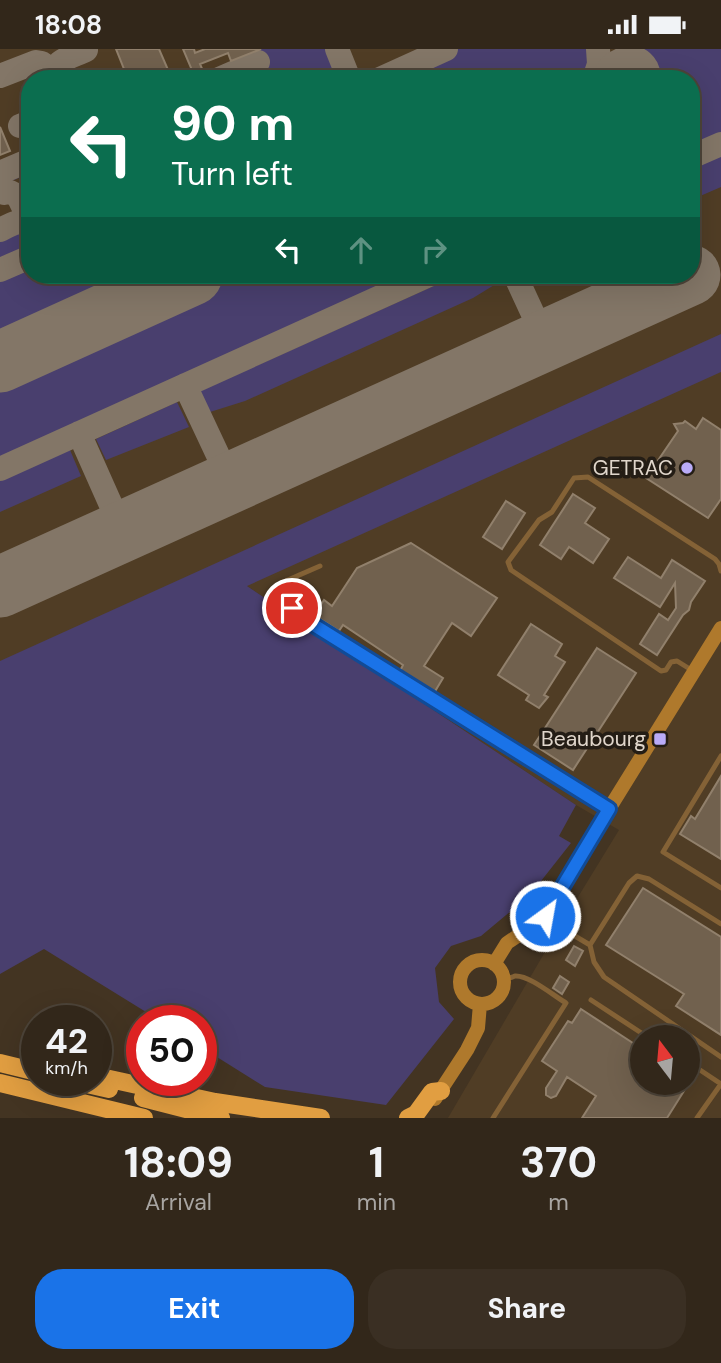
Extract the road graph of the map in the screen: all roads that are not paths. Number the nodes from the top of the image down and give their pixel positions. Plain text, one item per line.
1 (320, 566) dead end
2 (721, 571) edge
3 (721, 628) edge
4 (694, 671) junction
5 (721, 755) edge
6 (609, 809) junction
7 (721, 888) edge
8 (545, 916) junction
9 (721, 924) edge
10 (590, 946) junction
11 (494, 964) junction
12 (504, 980) junction
13 (591, 1000) dead end
14 (480, 1004) junction
15 (630, 1026) edge
16 (721, 1057) edge
17 (0, 1063) edge
18 (21, 1068) edge
19 (700, 1070) edge
20 (112, 1079) edge
21 (0, 1083) edge
22 (112, 1091) edge
23 (441, 1091) junction
24 (145, 1118) edge
25 (221, 1118) edge
26 (321, 1118) edge
27 (408, 1118) edge
28 (423, 1118) edge
29 (493, 1118) edge
30 (697, 1118) edge

1 - 6 lane
2 - 4 lane
3 - 4 main road
4 - 6 main road
5 - 7 lane
6 - 8 main road
8 - 10 lane
8 - 11 main road
9 - 10 lane
10 - 16 lane
11 - 12 main road
11 - 14 main road
12 - 14 main road
12 - 29 lane
13 - 15 lane
14 - 23 main road
17 - 18 highway
19 - 30 lane
20 - 26 highway
21 - 24 highway
22 - 25 highway
23 - 27 highway
23 - 28 main road

